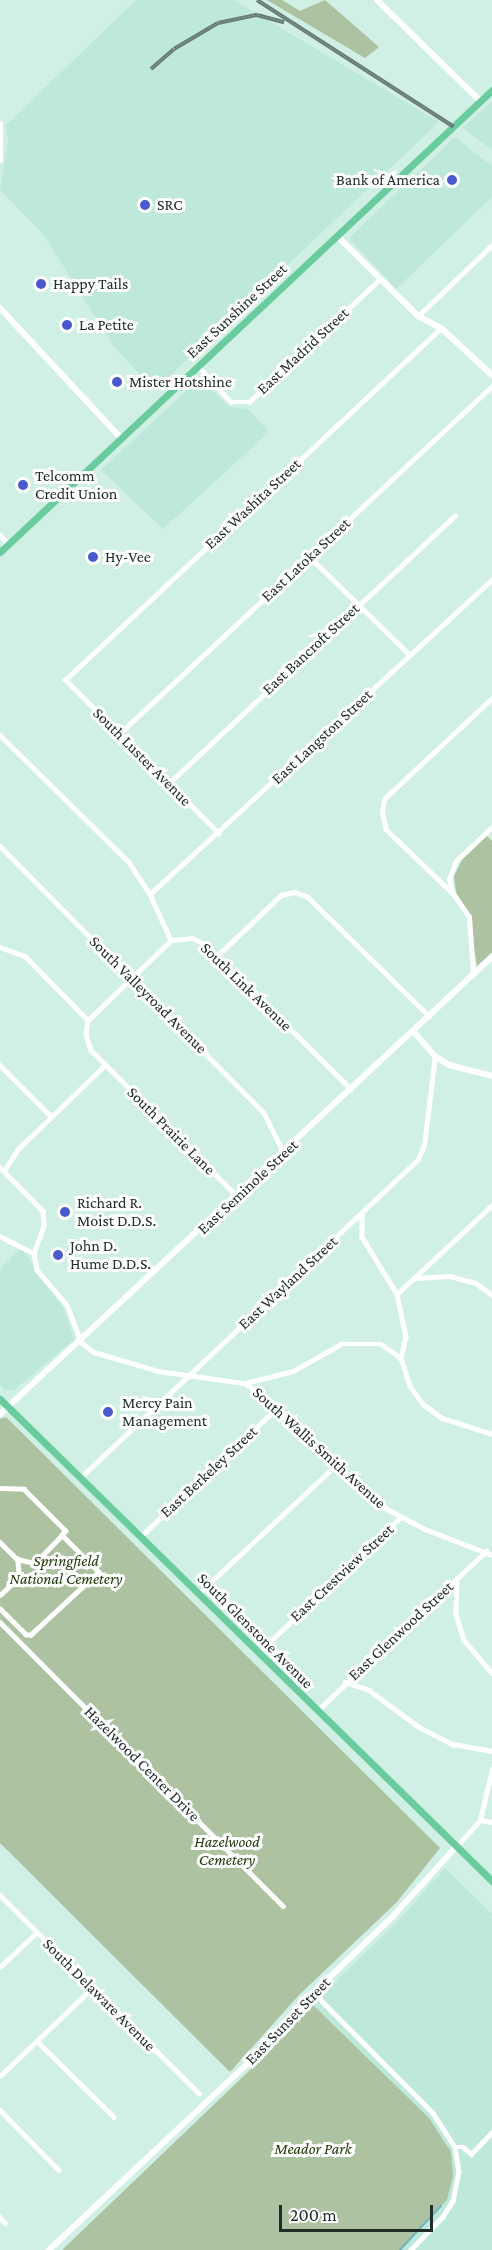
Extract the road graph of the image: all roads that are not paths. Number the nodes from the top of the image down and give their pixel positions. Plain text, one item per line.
1 (377, 0) edge
2 (492, 90) edge
3 (480, 101) junction
4 (0, 124) edge
5 (0, 160) edge
6 (337, 236) junction
7 (492, 245) edge
8 (380, 279) junction
9 (0, 308) edge
10 (418, 316) junction
11 (441, 328) junction
12 (198, 366) junction
13 (492, 375) edge
14 (492, 386) edge
15 (122, 438) junction
16 (455, 515) dead end
17 (0, 535) edge
18 (9, 544) junction
19 (0, 552) edge
20 (310, 557) junction
21 (492, 579) edge
22 (359, 604) junction
23 (410, 655) junction
24 (64, 680) joint
25 (492, 698) edge
26 (119, 734) junction
27 (0, 735) edge
28 (168, 784) junction
29 (492, 827) edge
30 (219, 834) junction
31 (0, 846) edge
32 (150, 894) junction
33 (453, 894) junction
34 (171, 940) junction
35 (0, 947) edge
36 (217, 956) junction
37 (492, 957) edge
38 (473, 976) junction
39 (132, 978) junction
40 (429, 1016) junction
41 (88, 1020) junction
42 (414, 1032) junction
43 (435, 1056) junction
44 (0, 1065) edge
45 (105, 1065) junction
46 (492, 1076) edge
47 (352, 1090) junction
48 (51, 1116) junction
49 (284, 1153) junction
50 (2, 1169) edge
51 (237, 1197) junction
52 (492, 1205) edge
53 (362, 1213) junction
54 (0, 1236) edge
55 (34, 1254) junction
56 (414, 1278) junction
57 (397, 1294) junction
58 (492, 1295) edge
59 (81, 1342) junction
60 (401, 1358) junction
61 (188, 1377) junction
62 (245, 1383) junction
63 (0, 1399) edge
64 (8, 1407) junction
65 (278, 1407) junction
66 (0, 1414) edge
67 (492, 1434) edge
68 (336, 1465) junction
69 (81, 1477) junction
70 (0, 1488) edge
71 (401, 1517) junction
72 (64, 1533) junction
73 (140, 1537) junction
74 (0, 1542) edge
75 (486, 1551) junction
76 (492, 1555) edge
77 (17, 1559) junction
78 (457, 1578) junction
79 (198, 1594) junction
80 (0, 1595) edge
81 (0, 1609) edge
82 (0, 1622) edge
83 (258, 1653) junction
84 (492, 1673) edge
85 (345, 1682) junction
86 (317, 1711) junction
87 (492, 1751) edge
88 (492, 1769) edge
89 (480, 1820) junction
90 (492, 1822) edge
91 (456, 1847) junction
92 (492, 1881) edge
93 (0, 1895) edge
94 (283, 1906) dead end
95 (36, 1933) junction
96 (0, 1967) edge
97 (92, 1988) junction
98 (313, 1992) junction
99 (37, 2041) junction
100 (0, 2076) edge
101 (198, 2093) dead end
102 (0, 2110) edge
103 (114, 2117) dead end
104 (492, 2132) edge
105 (455, 2147) junction
106 (59, 2170) dead end
107 (0, 2217) edge
108 (5, 2223) dead end
109 (49, 2250) edge
110 (411, 2250) edge

1 - 3 street
2 - 3 main road, East Sunshine Street
3 - 6 main road, East Sunshine Street
4 - 5 street
6 - 8 street
6 - 12 main road, East Sunshine Street
7 - 10 street
8 - 10 street
8 - 12 street, East Madrid Street
9 - 15 street
10 - 11 street
11 - 13 street
11 - 24 street, East Washita Street
12 - 15 main road, East Sunshine Street
14 - 20 street, East Latoka Street
15 - 18 main road, East Sunshine Street
16 - 22 street, East Bancroft Street
17 - 18 street
18 - 19 main road, East Sunshine Street
20 - 22 street
20 - 26 street, East Latoka Street
21 - 23 street, East Langston Street
22 - 23 street
22 - 28 street, East Bancroft Street
23 - 30 street, East Langston Street
24 - 26 street, South Luster Avenue
25 - 33 street
26 - 28 street, South Luster Avenue
27 - 32 street
28 - 30 street, South Luster Avenue
29 - 33 street
30 - 32 street, East Langston Street
31 - 39 street, South Valleyroad Avenue
32 - 34 street
33 - 38 street
34 - 36 street, South Link Avenue
34 - 39 street
35 - 41 street
36 - 40 street
36 - 47 street, South Link Avenue
37 - 38 street, East Seminole Street
38 - 40 street, East Seminole Street
39 - 41 street
39 - 49 street, South Valleyroad Avenue
40 - 42 street, East Seminole Street
41 - 45 street, South Prairie Lane
42 - 43 street
42 - 47 street, East Seminole Street
43 - 46 street
43 - 53 street, East Wayland Street
44 - 48 street
45 - 48 street
45 - 51 street, South Prairie Lane
47 - 49 street, East Seminole Street
48 - 50 street
49 - 51 street, East Seminole Street
50 - 55 street
51 - 59 street, East Seminole Street
52 - 56 street
53 - 57 street
53 - 61 street, East Wayland Street
54 - 55 street
55 - 59 street
56 - 57 street
56 - 58 street
57 - 60 street
59 - 61 street
59 - 64 street, East Seminole Street
60 - 62 street
60 - 67 street
61 - 62 street
61 - 69 street, East Wayland Street
62 - 65 street, South Wallis Smith Avenue
63 - 64 main road, South Glenstone Avenue
64 - 66 street, East Seminole Street
64 - 69 main road, South Glenstone Avenue
65 - 68 street, South Wallis Smith Avenue
65 - 73 street, East Berkeley Street
68 - 71 street, South Wallis Smith Avenue
68 - 79 street
69 - 73 main road, South Glenstone Avenue
70 - 72 street
71 - 75 street, South Wallis Smith Avenue
71 - 83 street, East Crestview Street
72 - 77 street
72 - 81 street
73 - 79 main road, South Glenstone Avenue
74 - 77 street
75 - 76 street, South Wallis Smith Avenue
75 - 78 street, East Glenwood Street
77 - 80 street
78 - 84 street
78 - 85 street, East Glenwood Street
79 - 83 main road, South Glenstone Avenue
82 - 94 street, Hazelwood Center Drive
83 - 86 main road, South Glenstone Avenue
85 - 86 street, East Glenwood Street
85 - 87 street
86 - 91 main road, South Glenstone Avenue
88 - 89 street, East Sunset Street
89 - 90 street
89 - 91 street, East Sunset Street
91 - 92 main road, South Glenstone Avenue
91 - 98 street, East Sunset Street
93 - 95 street, South Delaware Avenue
95 - 96 street
95 - 97 street, South Delaware Avenue
97 - 99 street
97 - 101 street, South Delaware Avenue
98 - 105 street
98 - 109 street, East Sunset Street
99 - 100 street
99 - 103 street
102 - 106 street
104 - 105 street
105 - 110 street
107 - 108 street

